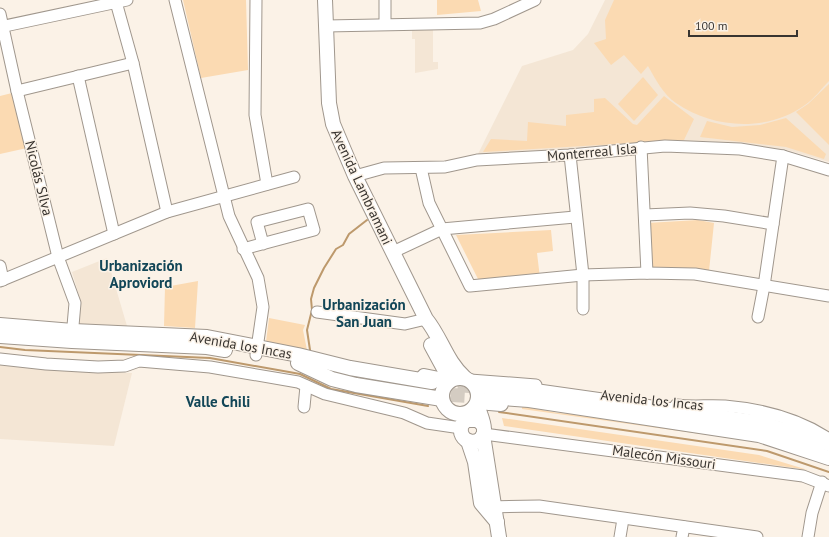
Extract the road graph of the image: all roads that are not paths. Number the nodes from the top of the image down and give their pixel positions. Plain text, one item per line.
1 (175, 0) edge
2 (256, 0) edge
3 (325, 0) edge
4 (385, 0) edge
5 (535, 0) edge
6 (122, 1) edge
7 (0, 14) edge
8 (385, 24) junction
9 (2, 26) edge
10 (326, 26) junction
11 (133, 63) junction
12 (78, 76) junction
13 (17, 90) junction
14 (641, 147) junction
15 (570, 155) junction
16 (783, 156) junction
17 (421, 168) junction
18 (829, 170) edge
19 (355, 176) junction
20 (294, 177) dead end
21 (267, 184) junction
22 (225, 196) junction
23 (167, 212) junction
24 (644, 215) junction
25 (575, 217) junction
26 (773, 224) junction
27 (442, 229) junction
28 (114, 234) junction
29 (263, 244) junction
30 (244, 249) junction
31 (393, 252) junction
32 (58, 257) junction
33 (0, 266) edge
34 (647, 273) junction
35 (583, 275) junction
36 (2, 280) edge
37 (764, 286) junction
38 (829, 293) edge
39 (583, 309) dead end
40 (317, 312) dead end
41 (758, 317) dead end
42 (426, 319) junction
43 (0, 325) edge
44 (0, 336) edge
45 (72, 336) junction
46 (257, 351) junction
47 (0, 359) edge
48 (298, 359) junction
49 (467, 379) junction
50 (435, 380) junction
51 (449, 381) junction
52 (306, 386) junction
53 (483, 398) junction
54 (442, 399) junction
55 (684, 406) junction
56 (304, 407) dead end
57 (705, 415) junction
58 (461, 428) junction
59 (487, 431) junction
60 (829, 438) edge
61 (829, 444) edge
62 (829, 458) edge
63 (825, 484) edge
64 (490, 507) junction
65 (623, 519) junction
66 (683, 532) edge
67 (499, 537) edge
68 (620, 537) edge
69 (750, 537) edge
70 (808, 537) edge

1 - 22 street
2 - 21 street
3 - 10 main road, Avenida Lambramani
4 - 8 street
5 - 8 street
6 - 9 street
6 - 11 street
7 - 9 street, Nicolás SIlva
8 - 10 street
9 - 13 street, Nicolás SIlva
10 - 19 main road, Avenida Lambramani
11 - 12 street
11 - 23 street
12 - 13 street
12 - 28 street
13 - 32 street, Nicolás SIlva
14 - 15 street, Monterreal Isla
14 - 16 street, Monterreal Isla
14 - 24 street
15 - 17 street, Monterreal Isla
15 - 25 street
16 - 18 street, Monterreal Isla
16 - 26 street
17 - 19 street, Monterreal Isla
17 - 27 street
19 - 31 main road, Avenida Lambramani
20 - 21 street
21 - 22 street
22 - 23 street
22 - 30 street
23 - 28 street
24 - 26 street
24 - 34 street
25 - 27 street
25 - 35 street
26 - 37 street
27 - 31 street
27 - 35 street
28 - 32 street
29 - 29 street
29 - 30 street
30 - 46 street
31 - 42 main road, Avenida Lambramani
32 - 36 street
32 - 45 street, Nicolás SIlva
33 - 36 street
34 - 35 street
34 - 37 street
35 - 39 street
37 - 38 street
37 - 41 street
40 - 42 street
42 - 49 main road, Avenida Lambramani
42 - 50 main road, Avenida Lambramani
43 - 45 main road, Avenida los Incas
44 - 45 main road, Avenida los Incas
45 - 46 main road, Avenida los Incas
46 - 48 main road, Avenida los Incas
47 - 52 street
48 - 50 main road, Avenida los Incas
48 - 54 main road
49 - 51 main road
49 - 53 main road, Avenida Lambramani
49 - 55 street, Avenida los Incas
50 - 51 main road, Avenida Lambramani
51 - 54 main road
52 - 56 street
52 - 58 street
53 - 57 main road, Avenida los Incas
53 - 58 main road
53 - 59 main road
53 - 62 main road, Avenida los Incas
54 - 58 main road
55 - 57 main road
55 - 60 street, Avenida los Incas
57 - 61 main road, Avenida los Incas
58 - 59 main road
58 - 59 main road
58 - 64 main road
59 - 63 street, Malecón Missouri
59 - 64 main road
63 - 70 street
64 - 65 street
64 - 67 main road
65 - 66 street
65 - 68 street
66 - 69 street

